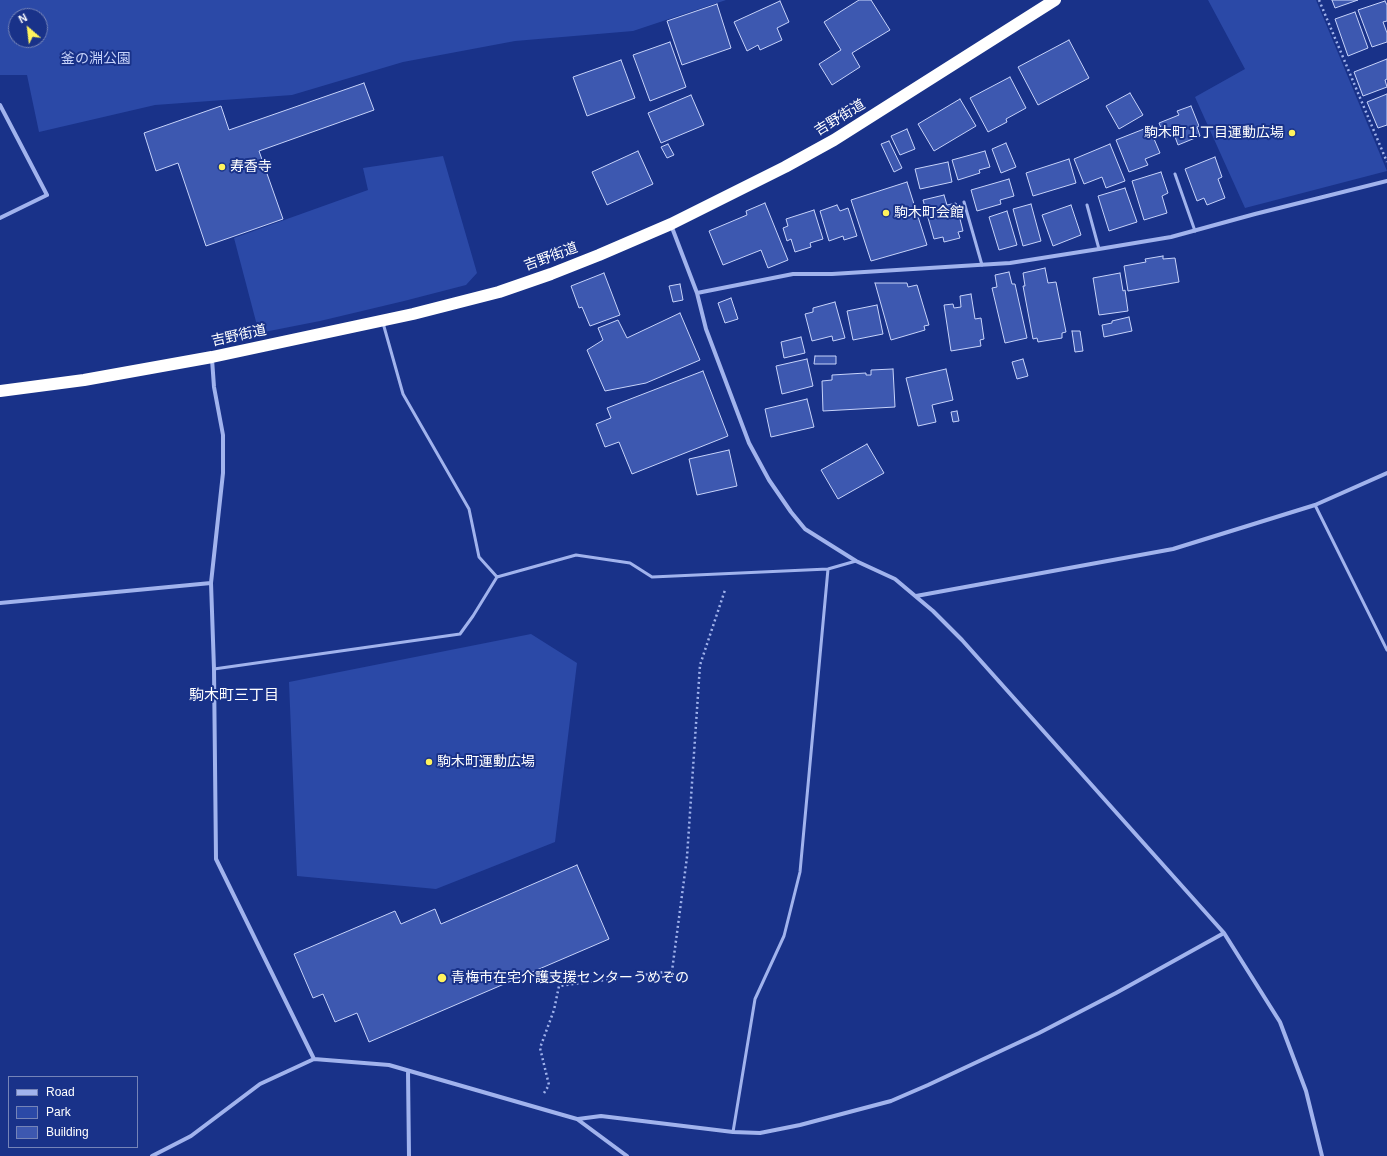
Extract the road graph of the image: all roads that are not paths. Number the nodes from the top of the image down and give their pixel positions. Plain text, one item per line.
1 (1056, 0) edge
2 (0, 105) edge
3 (1175, 174) dead end
4 (1387, 181) edge
5 (964, 202) dead end
6 (1086, 205) dead end
7 (0, 218) edge
8 (671, 224) junction
9 (1196, 231) junction
10 (1100, 249) junction
11 (982, 265) junction
12 (697, 293) junction
13 (383, 321) junction
14 (212, 357) junction
15 (0, 391) edge
16 (1387, 472) edge
17 (1315, 506) junction
18 (856, 561) junction
19 (828, 569) junction
20 (497, 576) junction
21 (211, 583) junction
22 (916, 596) junction
23 (0, 603) edge
24 (1387, 650) edge
25 (214, 669) junction
26 (1224, 933) junction
27 (314, 1059) junction
28 (408, 1071) junction
29 (578, 1119) junction
30 (733, 1132) junction
31 (152, 1156) edge
32 (409, 1156) edge
33 (627, 1156) edge
34 (1322, 1156) edge

1 - 8 highway, 吉野街道
2 - 7 street
3 - 9 lane
4 - 9 street
5 - 11 lane
6 - 10 lane
8 - 12 street
8 - 13 highway, 吉野街道
9 - 10 street
10 - 11 street
11 - 12 street
12 - 18 street
13 - 14 highway, 吉野街道
13 - 20 lane
14 - 15 highway, 吉野街道
14 - 21 street
16 - 17 street
17 - 22 street
17 - 24 lane
18 - 19 lane
18 - 22 street
19 - 20 lane
19 - 30 lane
20 - 25 lane
21 - 23 street
21 - 25 street
22 - 26 street
25 - 27 street
26 - 30 street
26 - 34 street
27 - 28 street
27 - 31 street
28 - 29 street
28 - 32 street
29 - 30 street
29 - 33 street

